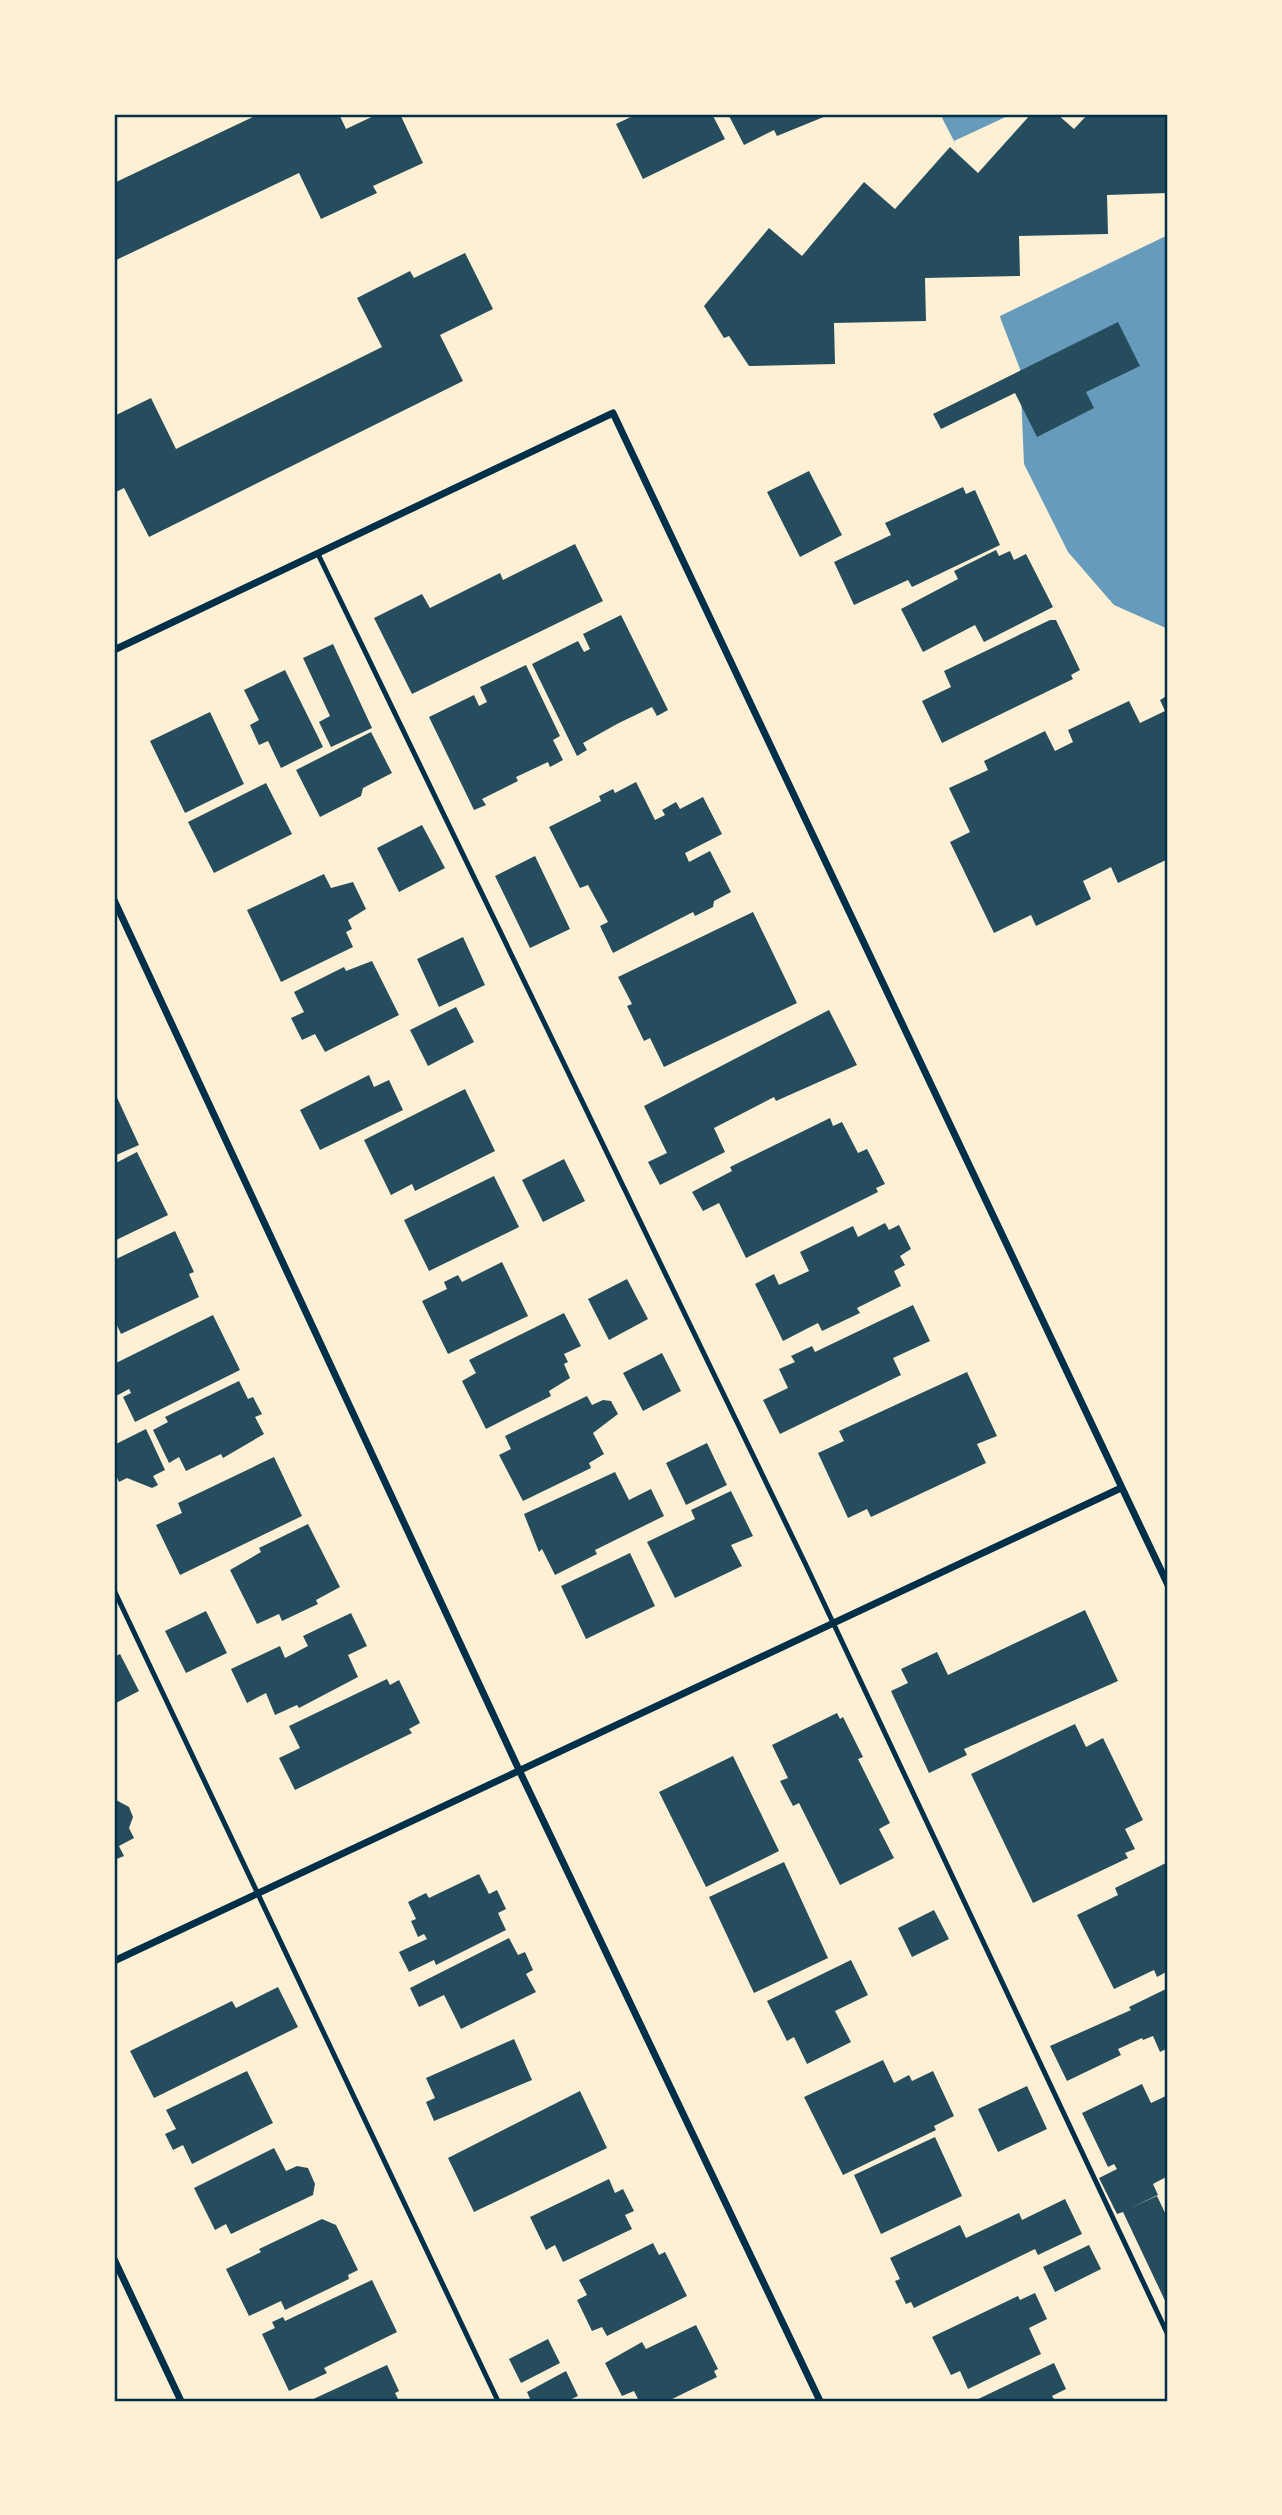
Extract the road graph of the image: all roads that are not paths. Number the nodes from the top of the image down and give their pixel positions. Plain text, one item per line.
1 (318, 554) junction
2 (114, 650) edge
3 (114, 900) edge
4 (1121, 1488) junction
5 (1168, 1586) edge
6 (114, 1590) edge
7 (834, 1624) junction
8 (520, 1772) junction
9 (256, 1895) junction
10 (114, 1961) edge
11 (114, 2259) edge
12 (1168, 2335) edge
13 (181, 2401) edge
14 (498, 2401) edge
15 (820, 2401) edge

1 - 2 street
1 - 4 street
1 - 7 lane
3 - 8 street
4 - 5 street
4 - 7 street
6 - 9 lane
7 - 8 street
7 - 12 lane
8 - 9 street
8 - 15 street
9 - 10 street
9 - 14 lane
11 - 13 street

